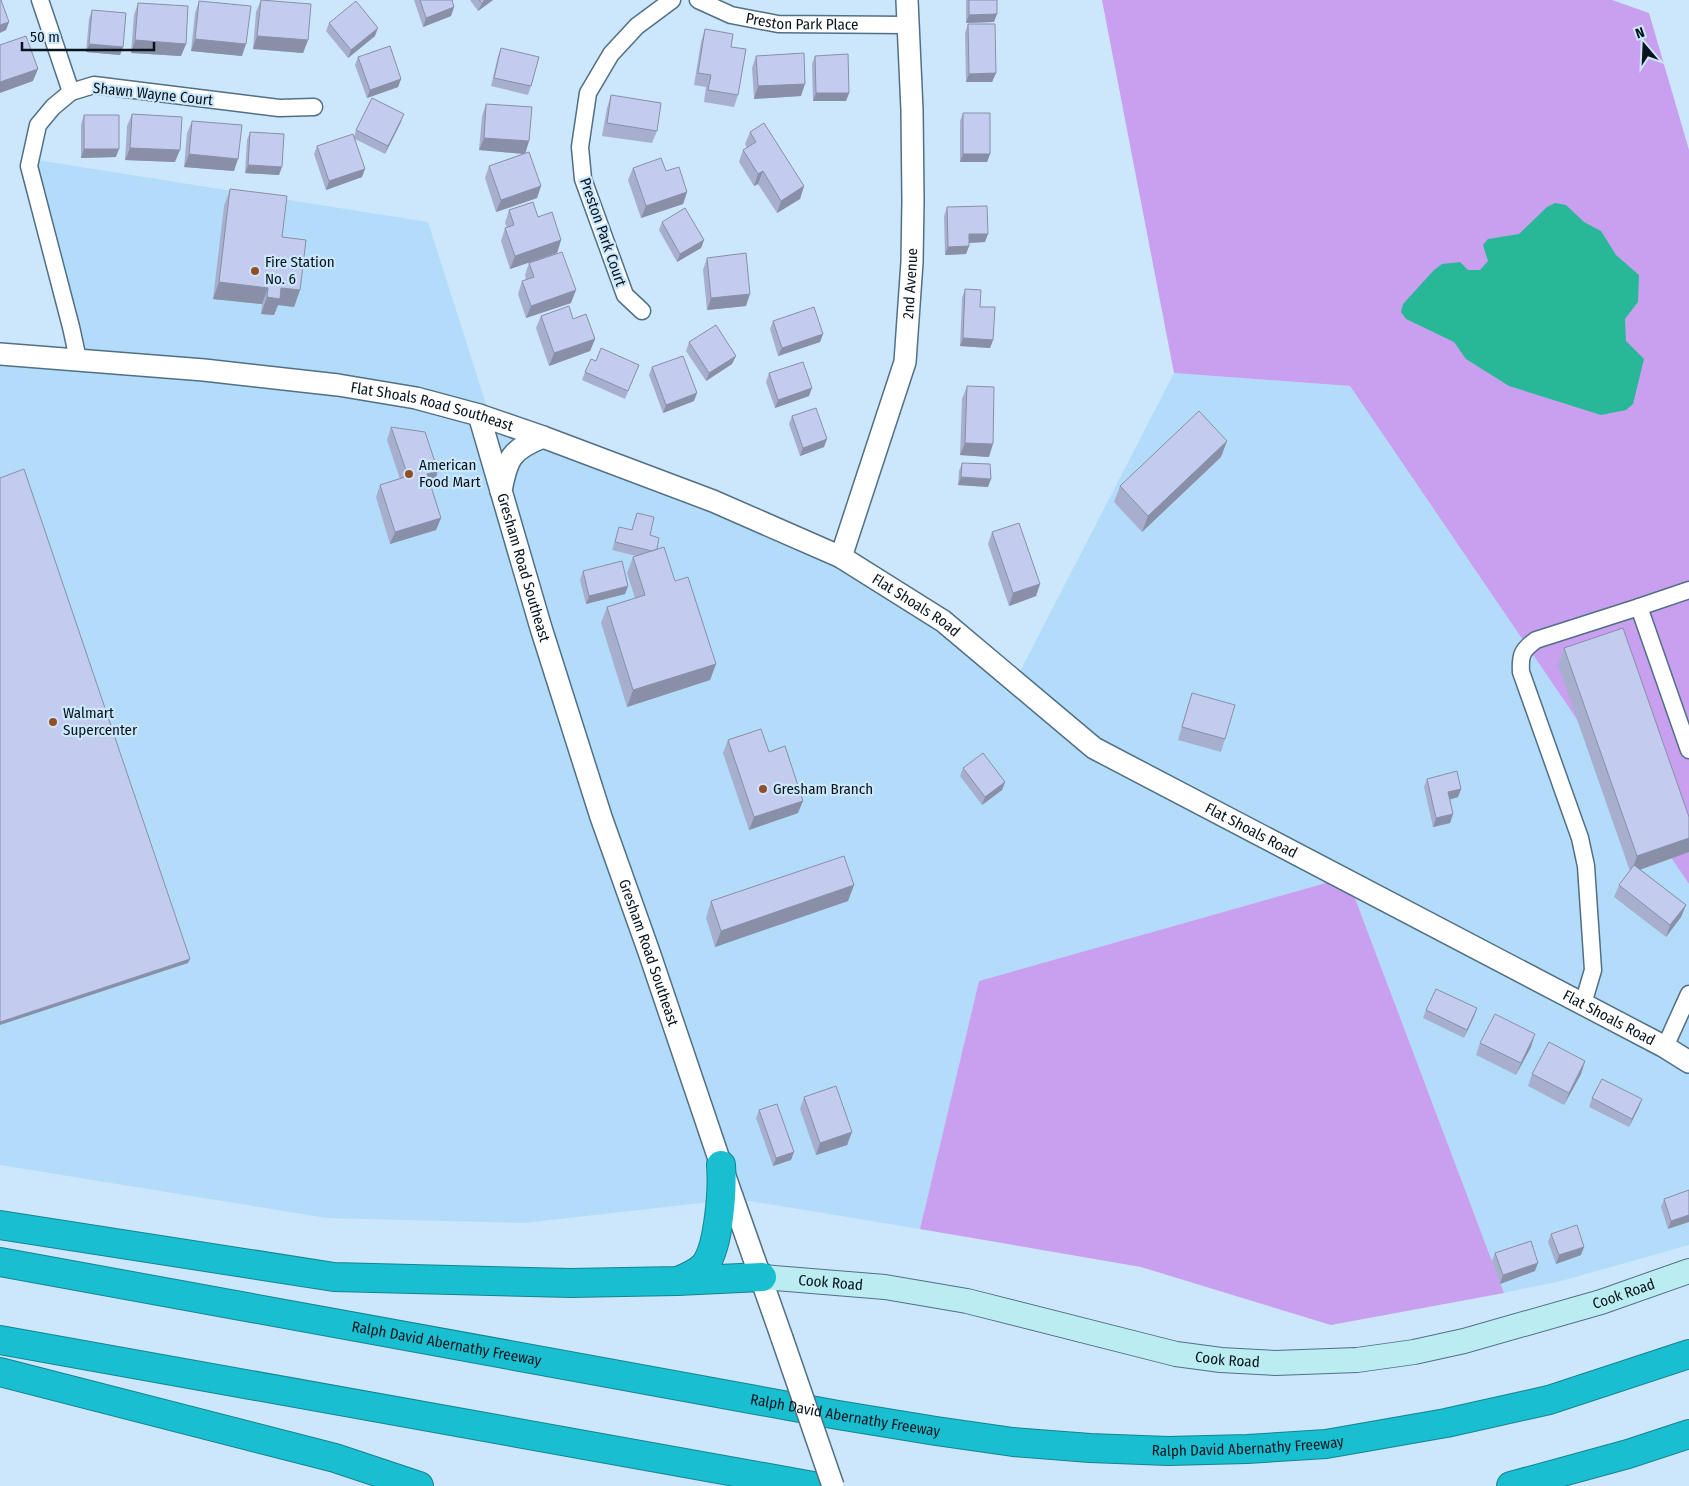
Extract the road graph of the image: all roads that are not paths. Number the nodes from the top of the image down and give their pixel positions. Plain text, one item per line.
1 (40, 0) edge
2 (672, 0) edge
3 (698, 0) edge
4 (907, 0) edge
5 (908, 25) junction
6 (72, 92) junction
7 (314, 107) dead end
8 (642, 311) dead end
9 (0, 354) edge
10 (78, 359) junction
11 (479, 415) junction
12 (543, 437) junction
13 (501, 491) junction
14 (841, 557) junction
15 (1689, 590) edge
16 (1639, 607) junction
17 (1689, 750) edge
18 (1689, 994) edge
19 (1583, 1004) junction
20 (1665, 1047) junction
21 (1689, 1062) edge
22 (721, 1165) junction
23 (0, 1225) edge
24 (0, 1262) edge
25 (1689, 1271) edge
26 (762, 1277) junction
27 (677, 1281) junction
28 (0, 1340) edge
29 (1689, 1354) edge
30 (0, 1372) edge
31 (1689, 1434) edge
32 (420, 1486) edge
33 (813, 1486) edge
34 (833, 1486) edge
35 (1511, 1486) edge

1 - 6 street
2 - 8 street, Preston Park Court
3 - 5 street, Preston Park Place
4 - 5 street, 2nd Avenue
5 - 14 street, 2nd Avenue
6 - 7 street, Shawn Wayne Court
6 - 10 street, Shawn Wayne Court
9 - 10 street, Flat Shoals Road Southeast
10 - 11 street, Flat Shoals Road Southeast
11 - 12 street, Flat Shoals Road Southeast
11 - 13 street, Gresham Road Southeast
12 - 13 street
12 - 14 street, Flat Shoals Road Southeast
13 - 22 street, Gresham Road Southeast
14 - 19 street, Flat Shoals Road
15 - 16 street
16 - 17 street
16 - 19 street
18 - 20 street
19 - 20 street, Flat Shoals Road
20 - 21 street, Flat Shoals Road
22 - 26 street, Gresham Road Southeast
22 - 27 highway
23 - 27 highway
24 - 29 highway, Ralph David Abernathy Freeway
25 - 26 main road, Cook Road
26 - 27 highway
26 - 34 street, Gresham Road Southeast, bridge
28 - 33 highway
30 - 32 highway
31 - 35 highway

